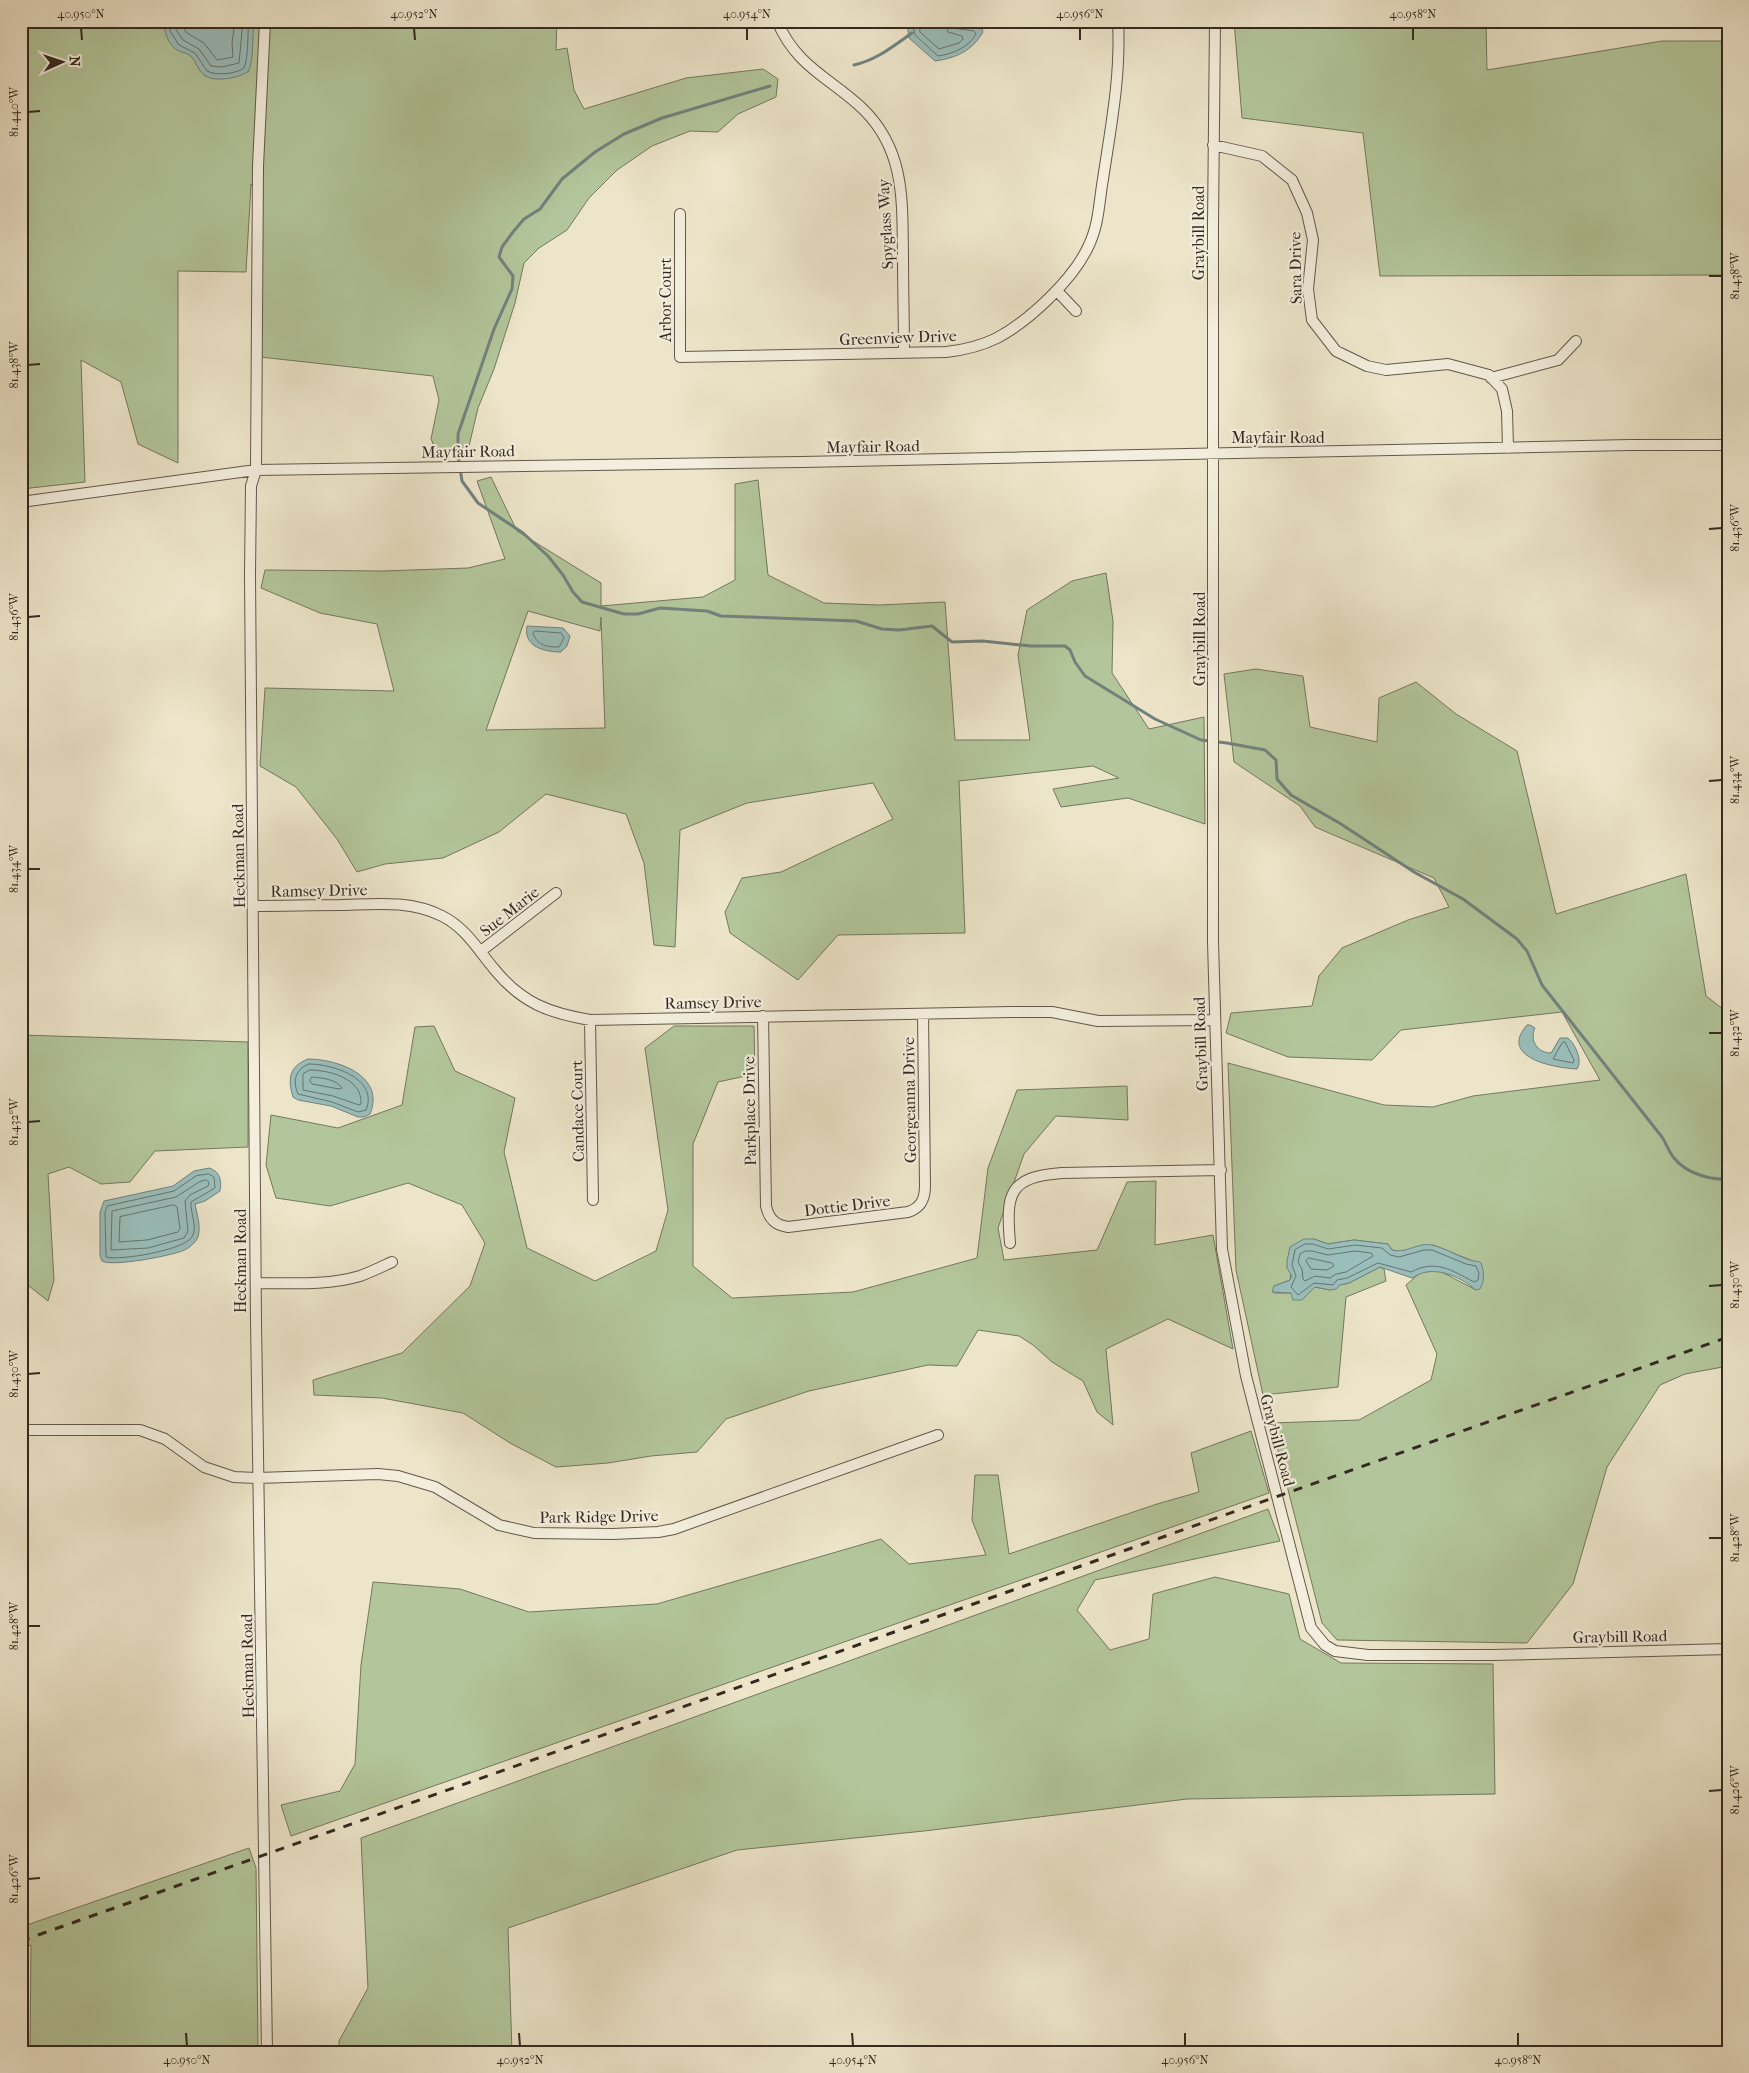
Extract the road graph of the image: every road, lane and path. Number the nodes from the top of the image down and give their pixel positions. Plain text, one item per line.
1 (265, 21) edge
2 (777, 21) edge
3 (1118, 21) edge
4 (1215, 21) edge
5 (1214, 145) junction
6 (680, 214) dead end
7 (1057, 291) junction
8 (1076, 311) dead end
9 (1576, 342) dead end
10 (904, 352) junction
11 (739, 356) joint
12 (1492, 378) junction
13 (1728, 444) edge
14 (1508, 448) junction
15 (1212, 453) junction
16 (256, 470) junction
17 (21, 502) edge
18 (556, 893) dead end
19 (253, 906) junction
20 (481, 951) junction
21 (923, 1014) junction
22 (763, 1016) junction
23 (590, 1020) junction
24 (1214, 1020) junction
25 (1221, 1170) junction
26 (925, 1186) joint
27 (593, 1200) dead end
28 (766, 1206) joint
29 (1010, 1243) dead end
30 (392, 1262) dead end
31 (256, 1283) junction
32 (21, 1430) edge
33 (938, 1435) dead end
34 (258, 1478) junction
35 (1728, 1649) edge
36 (267, 2052) edge

1 - 16 street, Heckman Road
2 - 10 street, Spyglass Way
3 - 7 street, Greenview Drive
4 - 5 street, Graybill Road
5 - 12 street, Sara Drive
5 - 15 street, Graybill Road
6 - 11 street, Arbor Court
7 - 8 street
7 - 10 street, Greenview Drive
9 - 12 street
10 - 11 street, Greenview Drive
12 - 14 street
13 - 14 street, Mayfair Road
14 - 15 street, Mayfair Road
15 - 16 street, Mayfair Road
15 - 24 street, Graybill Road
16 - 17 street, Mayfair Road
16 - 19 street, Heckman Road
18 - 20 street, Sue Marie
19 - 20 street, Ramsey Drive
19 - 31 street, Heckman Road
20 - 23 street, Ramsey Drive
21 - 22 street, Ramsey Drive
21 - 24 street, Ramsey Drive
21 - 26 street, Georgeanna Drive
22 - 23 street, Ramsey Drive
22 - 28 street, Parkplace Drive
23 - 27 street, Candace Court
24 - 25 street, Graybill Road
25 - 29 street
25 - 35 street, Graybill Road
26 - 28 street, Dottie Drive
30 - 31 street
31 - 34 street, Heckman Road
32 - 34 street, Park Ridge Drive
33 - 34 street, Park Ridge Drive
34 - 36 street, Heckman Road

